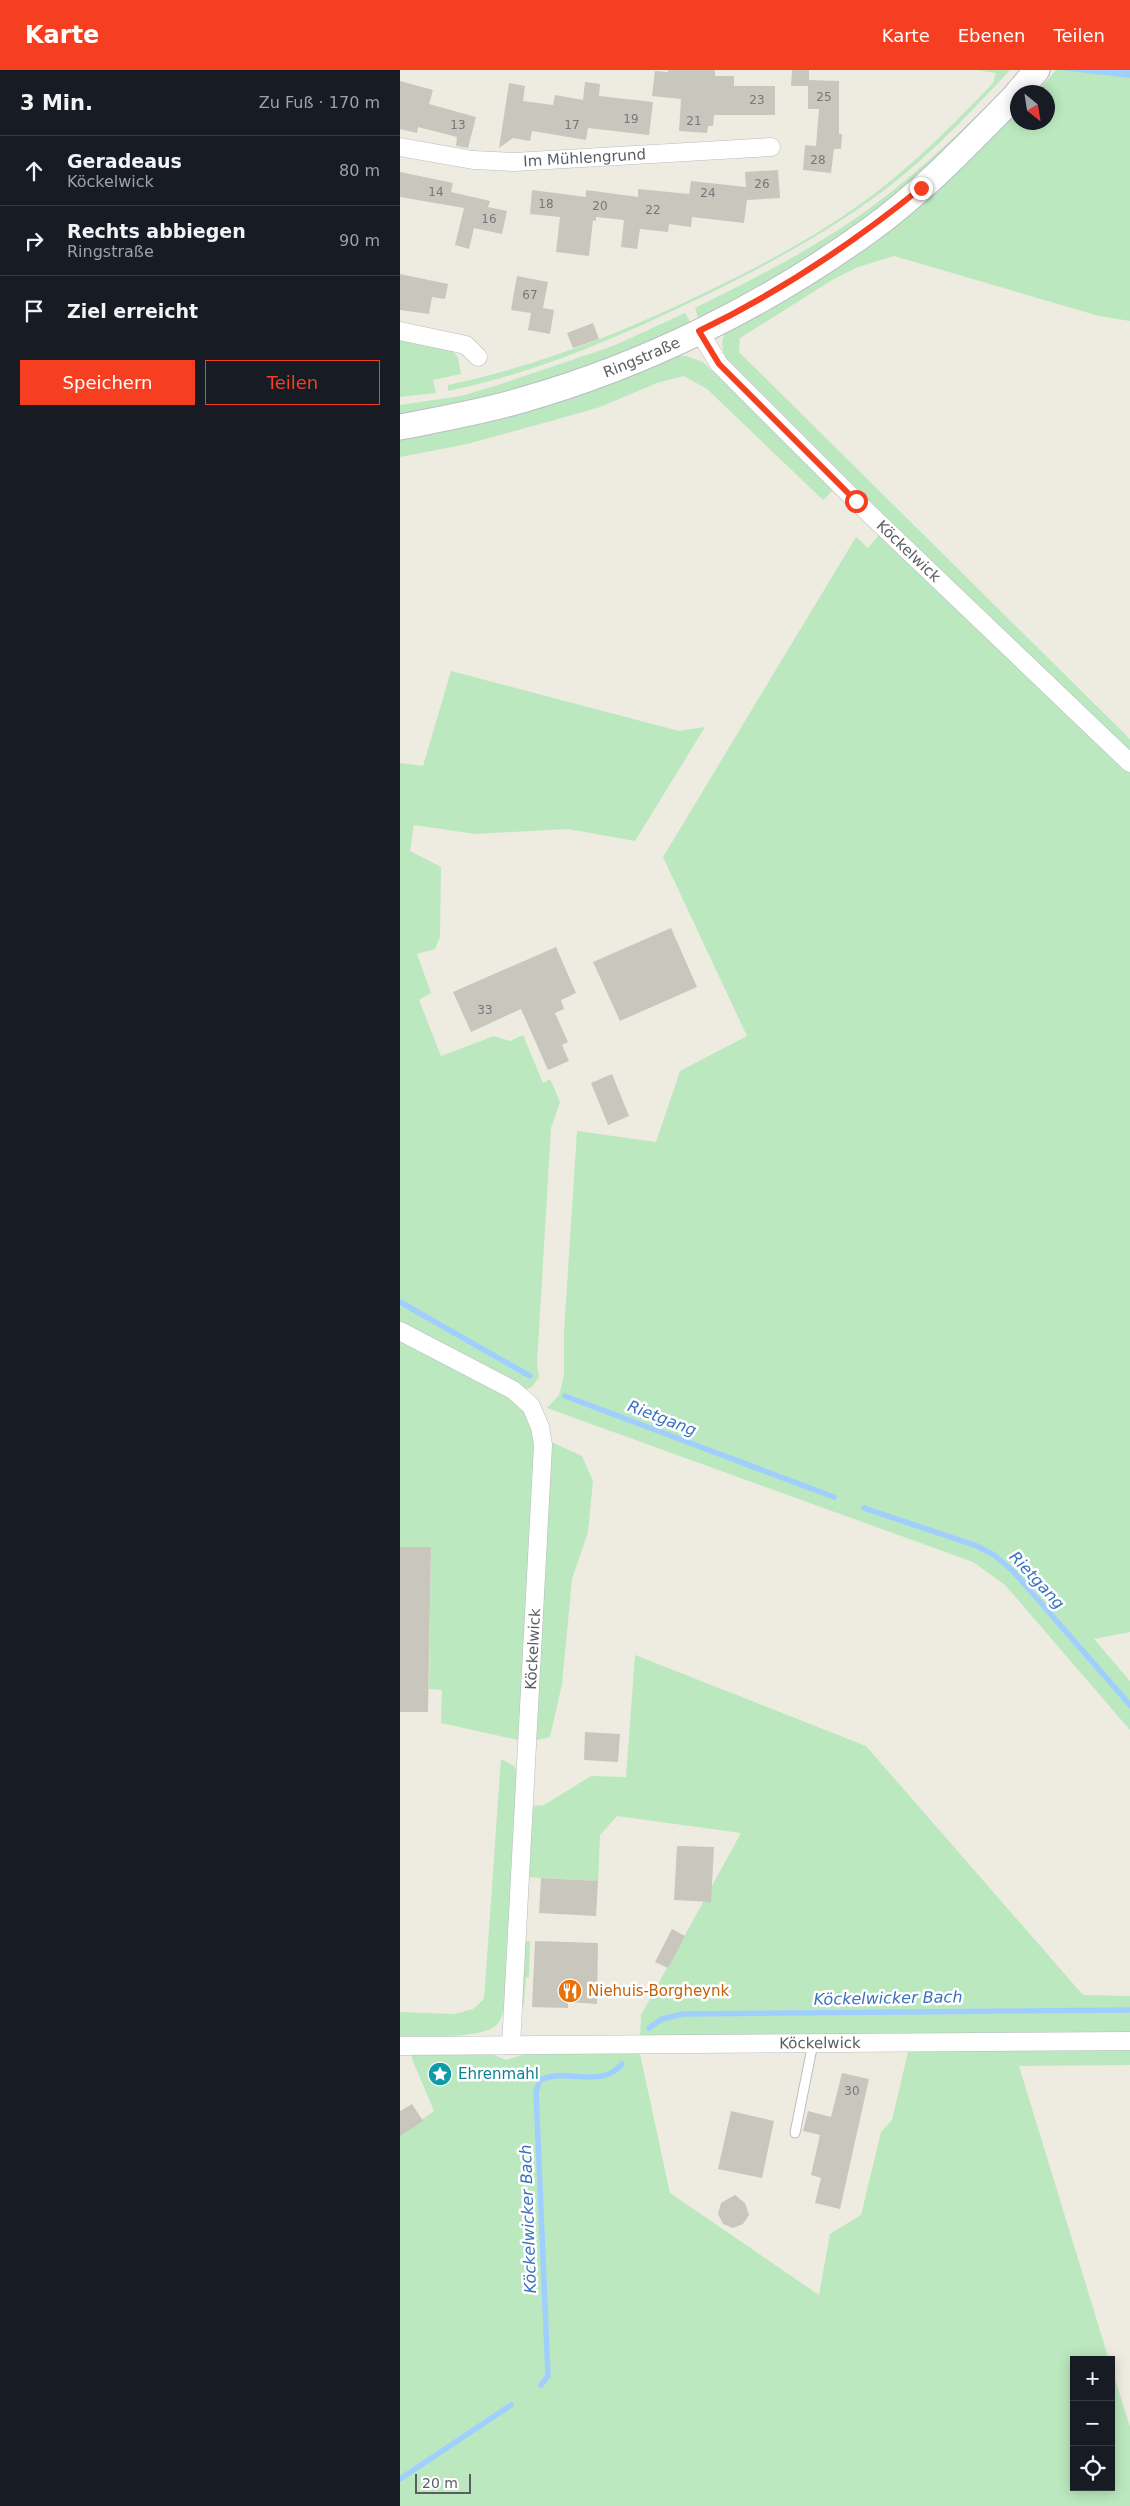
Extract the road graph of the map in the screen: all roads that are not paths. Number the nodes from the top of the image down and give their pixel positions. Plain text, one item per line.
1 (1037, 70) edge
2 (1025, 85) edge
3 (1010, 101) edge
4 (400, 147) edge
5 (771, 147) dead end
6 (400, 331) edge
7 (699, 331) junction
8 (478, 357) dead end
9 (400, 427) edge
10 (1130, 763) edge
11 (400, 1331) edge
12 (1130, 2041) edge
13 (813, 2043) junction
14 (511, 2045) junction
15 (400, 2046) edge
16 (795, 2133) dead end

1 - 2 main road, Ringstraße
3 - 7 main road, Ringstraße
4 - 5 street, Im Mühlengrund
6 - 8 street
7 - 9 main road, Ringstraße
7 - 10 street, Köckelwick
11 - 14 street, Köckelwick
12 - 13 street, Köckelwick
13 - 14 street, Köckelwick
13 - 16 lane
14 - 15 street, Köckelwick

